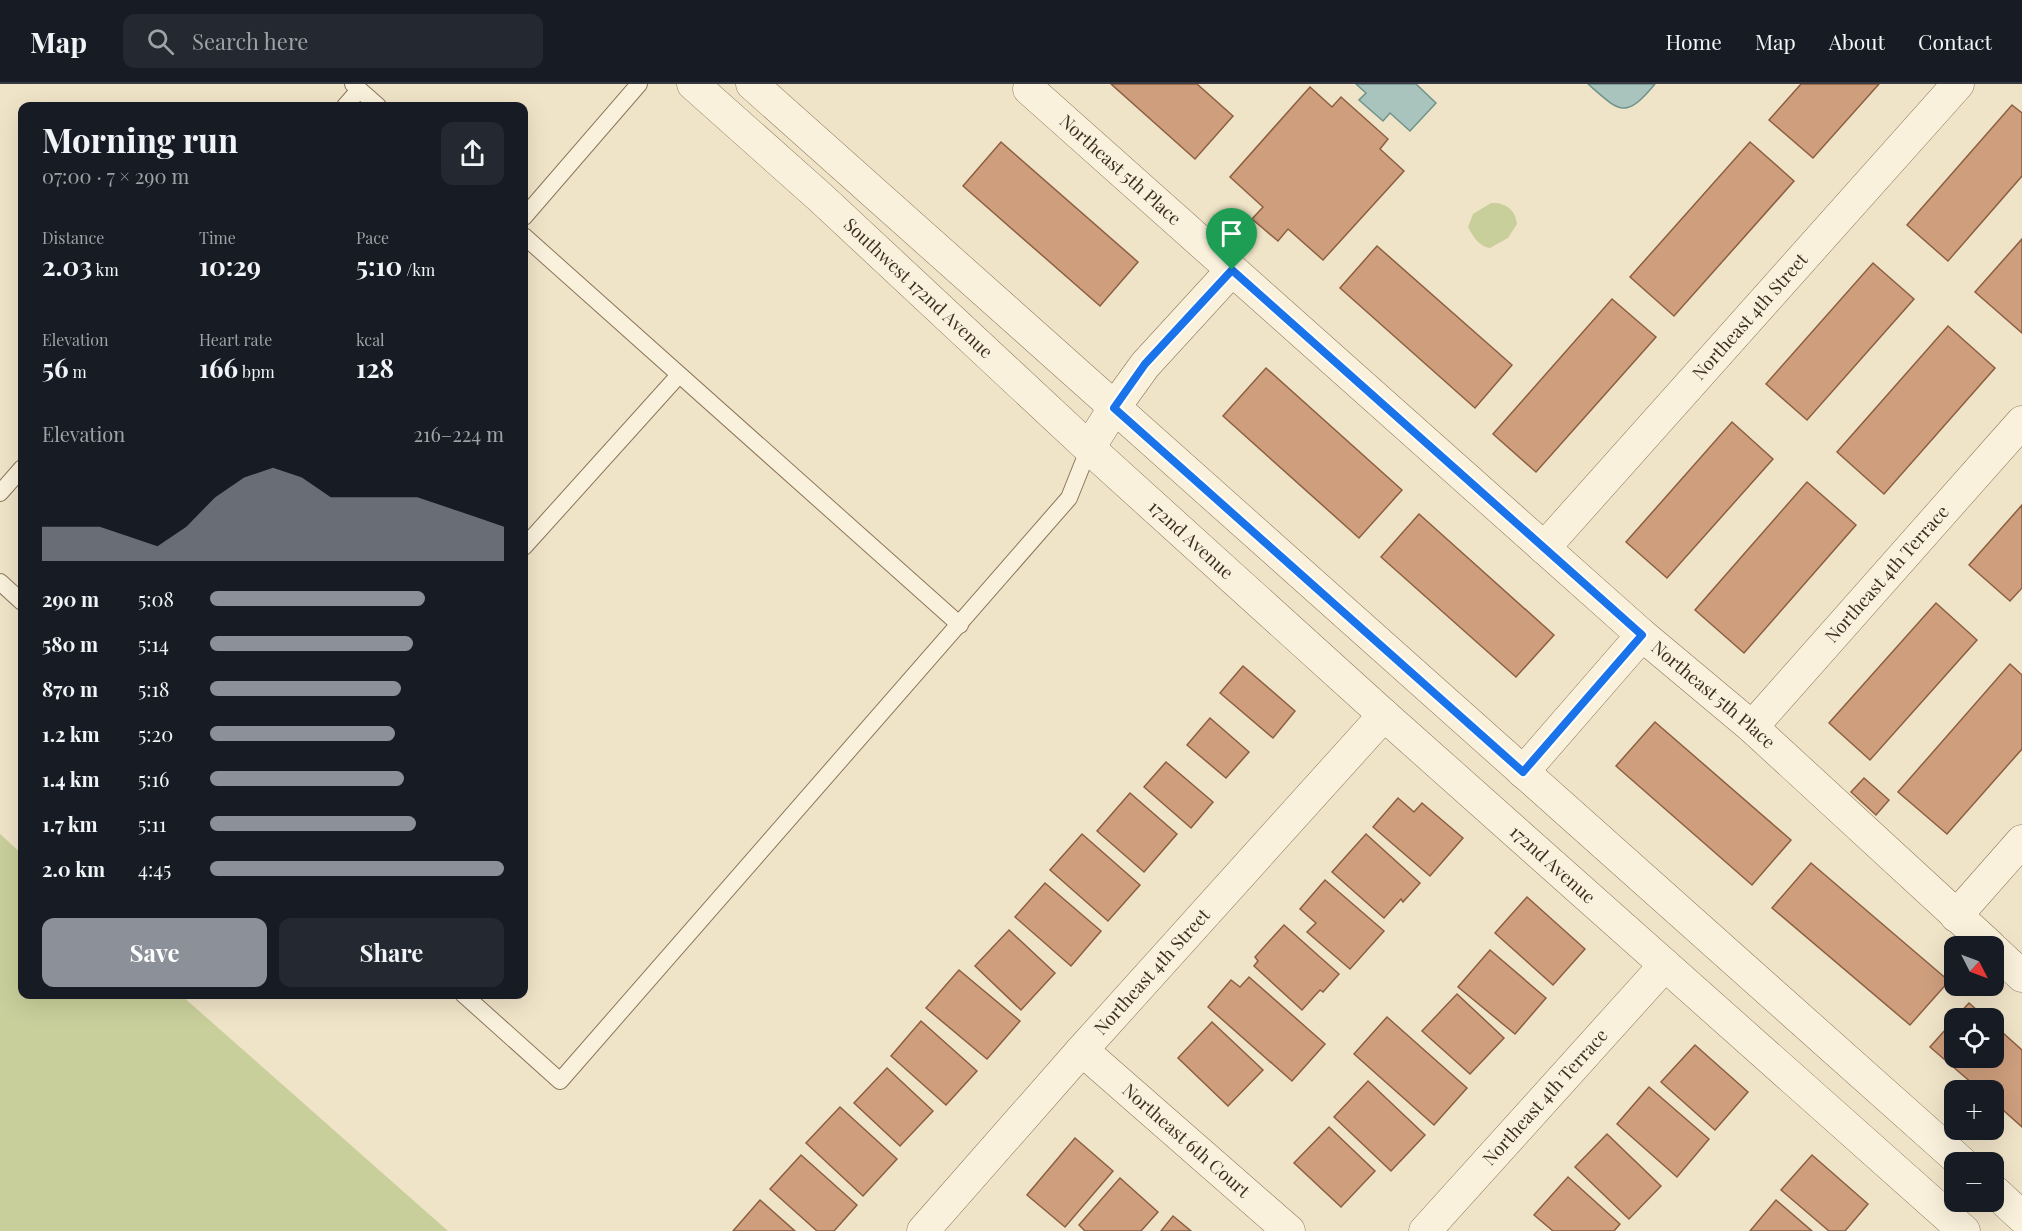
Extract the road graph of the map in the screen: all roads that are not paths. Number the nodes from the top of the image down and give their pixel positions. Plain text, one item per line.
1 (639, 84) edge
2 (693, 84) edge
3 (752, 84) edge
4 (1958, 84) edge
5 (356, 87) edge
6 (1029, 89) dead end
7 (347, 102) edge
8 (373, 102) edge
9 (528, 212) edge
10 (528, 240) edge
11 (1232, 270) junction
12 (679, 375) junction
13 (1114, 408) junction
14 (2022, 422) edge
15 (1089, 448) junction
16 (18, 473) edge
17 (0, 494) edge
18 (1142, 495) joint
19 (528, 543) edge
20 (1544, 548) junction
21 (0, 582) edge
22 (18, 598) edge
23 (960, 626) junction
24 (1642, 635) junction
25 (1384, 715) junction
26 (1752, 727) junction
27 (1523, 772) junction
28 (2022, 841) edge
29 (1956, 916) junction
30 (1979, 936) edge
31 (2004, 959) edge
32 (1665, 965) junction
33 (2022, 976) edge
34 (469, 999) edge
35 (1082, 1050) junction
36 (1950, 1152) edge
37 (2004, 1200) edge
38 (2022, 1217) edge
39 (1950, 1220) edge
40 (923, 1231) edge
41 (1289, 1231) edge
42 (1425, 1231) edge

1 - 9 lane
2 - 15 street, Southwest 172nd Avenue
3 - 13 street
4 - 20 street, Northeast 4th Street
5 - 7 lane
5 - 8 lane
6 - 11 street, Northeast 5th Place
10 - 12 lane
11 - 13 street
11 - 20 street, Northeast 5th Place
12 - 19 lane
12 - 23 lane
13 - 15 street
13 - 27 street
14 - 26 street, Northeast 4th Terrace
15 - 18 street, Southwest 172nd Avenue
15 - 23 lane
16 - 17 lane
18 - 25 street, 172nd Avenue
20 - 24 street, Northeast 5th Place
21 - 22 lane
23 - 34 lane
24 - 26 street, Northeast 5th Place
24 - 27 street
25 - 32 street, 172nd Avenue
25 - 35 street, Northeast 4th Street
26 - 29 street, Northeast 5th Place
27 - 36 street
28 - 29 street
29 - 30 street, Northeast 5th Place
31 - 33 street
32 - 39 street, 172nd Avenue
32 - 42 street, Northeast 4th Terrace
35 - 40 street, Northeast 4th Street
35 - 41 street, Northeast 6th Court
37 - 38 street

